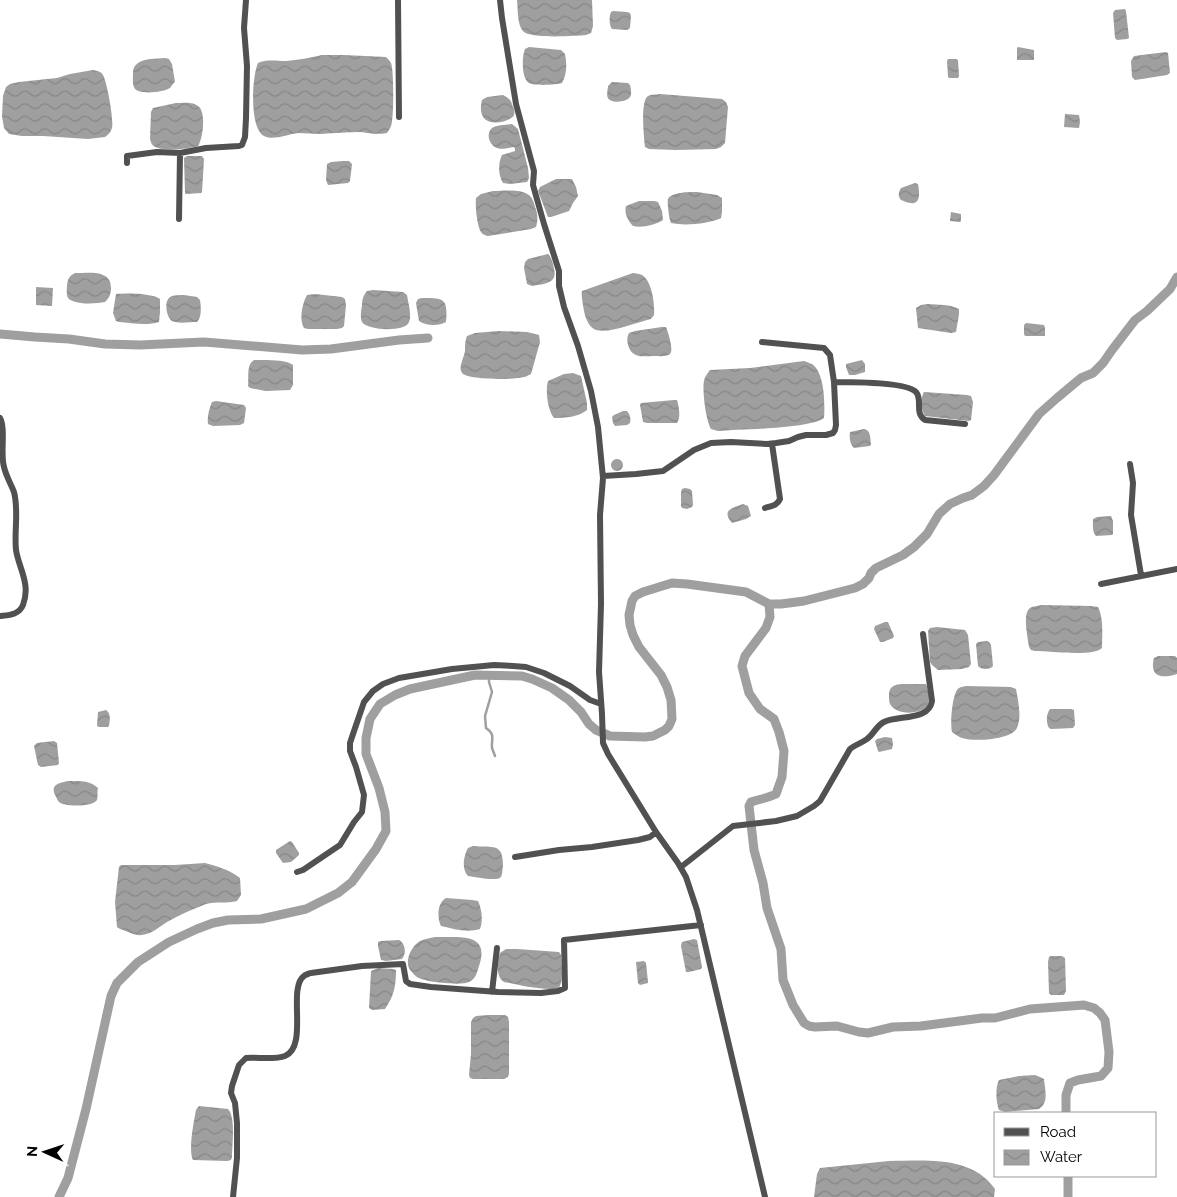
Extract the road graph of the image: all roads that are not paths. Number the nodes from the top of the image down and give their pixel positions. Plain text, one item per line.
1 (246, 0) edge
2 (398, 0) edge
3 (500, 0) edge
4 (399, 117) dead end
5 (180, 153) junction
6 (127, 163) dead end
7 (179, 219) dead end
8 (762, 342) dead end
9 (834, 382) junction
10 (0, 418) edge
11 (965, 424) dead end
12 (772, 444) junction
13 (1130, 464) dead end
14 (603, 476) junction
15 (765, 508) dead end
16 (1177, 569) edge
17 (1141, 575) junction
18 (1101, 584) dead end
19 (0, 616) edge
20 (923, 634) dead end
21 (601, 704) junction
22 (656, 832) junction
23 (516, 857) dead end
24 (681, 867) junction
25 (297, 872) dead end
26 (701, 925) junction
27 (497, 948) dead end
28 (492, 992) junction
29 (233, 1197) edge
30 (765, 1197) edge

1 - 5 street
2 - 4 street
3 - 14 street
5 - 6 street
5 - 7 street
8 - 9 street
9 - 11 street
9 - 12 street
10 - 19 street
12 - 14 street
12 - 15 street
13 - 17 street
14 - 21 street
16 - 17 street
17 - 18 street
20 - 24 street
21 - 22 street
21 - 25 street
22 - 23 street
22 - 24 street
24 - 26 street
26 - 28 street
26 - 30 street
27 - 28 street
28 - 29 street

